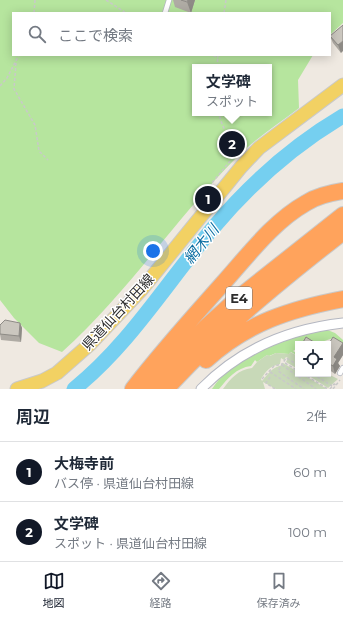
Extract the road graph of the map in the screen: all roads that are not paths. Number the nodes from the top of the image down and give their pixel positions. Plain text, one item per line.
1 (169, 0) edge
2 (165, 12) edge
3 (343, 85) edge
4 (343, 191) edge
5 (342, 222) edge
6 (343, 299) edge
7 (343, 323) edge
8 (211, 379) junction
9 (17, 389) edge
10 (133, 389) edge
11 (147, 389) edge
12 (166, 389) edge
13 (176, 389) edge
14 (201, 389) edge
15 (206, 389) edge

1 - 2 lane
3 - 9 main road, 県道仙台村田線
4 - 10 highway
5 - 11 highway, E4
5 - 12 highway, E4
6 - 13 highway
7 - 8 street
8 - 14 street
8 - 15 lane

